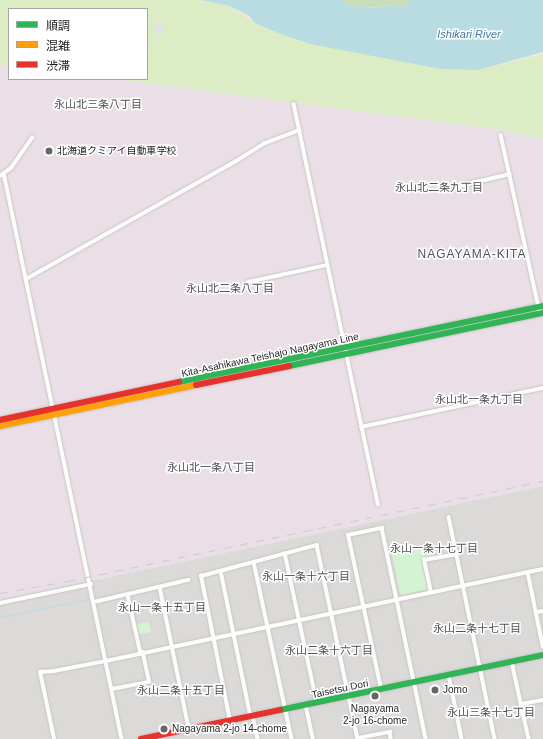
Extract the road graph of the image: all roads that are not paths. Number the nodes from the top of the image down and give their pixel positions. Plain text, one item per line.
1 (294, 104) dead end
2 (299, 130) junction
3 (501, 135) dead end
4 (32, 138) dead end
5 (2, 174) edge
6 (510, 174) junction
7 (458, 186) dead end
8 (327, 265) junction
9 (26, 279) junction
10 (248, 282) dead end
11 (541, 310) edge
12 (345, 351) junction
13 (543, 388) edge
14 (55, 412) junction
15 (0, 420) edge
16 (0, 426) edge
17 (361, 427) junction
18 (378, 504) dead end
19 (449, 517) dead end
20 (286, 553) junction
21 (457, 554) junction
22 (254, 562) junction
23 (543, 569) edge
24 (221, 571) junction
25 (528, 572) junction
26 (188, 580) dead end
27 (90, 584) junction
28 (463, 586) junction
29 (160, 587) junction
30 (431, 593) junction
31 (128, 595) junction
32 (397, 600) junction
33 (94, 602) junction
34 (0, 603) edge
35 (364, 607) junction
36 (543, 610) edge
37 (536, 612) junction
38 (332, 614) junction
39 (299, 620) junction
40 (268, 627) junction
41 (234, 634) junction
42 (214, 638) junction
43 (543, 646) edge
44 (172, 647) junction
45 (142, 654) junction
46 (543, 655) edge
47 (106, 661) junction
48 (512, 662) junction
49 (481, 669) junction
50 (449, 675) junction
51 (414, 682) junction
52 (112, 689) junction
53 (381, 689) junction
54 (349, 696) junction
55 (543, 700) edge
56 (317, 703) junction
57 (521, 704) junction
58 (306, 705) junction
59 (285, 709) junction
60 (252, 717) junction
61 (230, 721) junction
62 (190, 729) junction
63 (358, 738) edge
64 (54, 739) edge
65 (122, 739) edge
66 (141, 739) edge
67 (258, 739) edge
68 (292, 739) edge
69 (313, 739) edge
70 (391, 739) edge
71 (426, 739) edge
72 (462, 739) edge
73 (495, 739) edge
74 (528, 739) edge

1 - 2 street
2 - 8 street
2 - 9 street
3 - 6 street
4 - 5 street
5 - 9 street
6 - 7 street
6 - 11 street
8 - 10 street
8 - 12 street
9 - 14 street
11 - 12 main road, Kita-Asahikawa Teishajo Nagayama Line
12 - 14 main road, Kita-Asahikawa Teishajo Nagayama Line
12 - 17 street
13 - 17 street
14 - 15 main road, Kita-Asahikawa Teishajo Nagayama Line
14 - 16 main road, Kita-Asahikawa Teishajo Nagayama Line
14 - 27 street
17 - 18 street
19 - 21 street
20 - 22 street
20 - 38 street
20 - 39 street
21 - 28 street
21 - 30 street
22 - 24 street
22 - 40 street
23 - 25 street
24 - 41 street
24 - 42 street
25 - 28 street
25 - 37 street
26 - 29 street
27 - 33 street
27 - 34 street
28 - 30 street
28 - 49 street
29 - 31 street
29 - 44 street
30 - 32 street
31 - 33 street
31 - 45 street
32 - 35 street
32 - 35 street
32 - 51 street
33 - 47 street
35 - 38 street
35 - 53 street
36 - 37 street
37 - 43 street
38 - 39 street
38 - 54 street
39 - 40 street
39 - 56 street
40 - 41 street
40 - 59 street
41 - 42 street
41 - 60 street
42 - 44 street
42 - 61 street
44 - 45 street
44 - 62 street
45 - 47 street
45 - 52 street
46 - 48 main road, Taisetsu Dori
47 - 52 street
47 - 64 street
48 - 49 main road, Taisetsu Dori
48 - 57 street
49 - 50 main road, Taisetsu Dori
49 - 73 street
50 - 51 main road, Taisetsu Dori
50 - 72 street
51 - 53 main road, Taisetsu Dori
51 - 71 street
52 - 65 street
53 - 54 main road, Taisetsu Dori
54 - 56 main road, Taisetsu Dori
54 - 63 street
55 - 57 street
56 - 58 main road, Taisetsu Dori
57 - 74 street
58 - 59 main road, Taisetsu Dori
58 - 69 street
59 - 60 main road, Taisetsu Dori
59 - 68 street
60 - 61 main road, Taisetsu Dori
60 - 67 street
61 - 62 main road, Taisetsu Dori
62 - 66 main road, Taisetsu Dori
63 - 70 street

